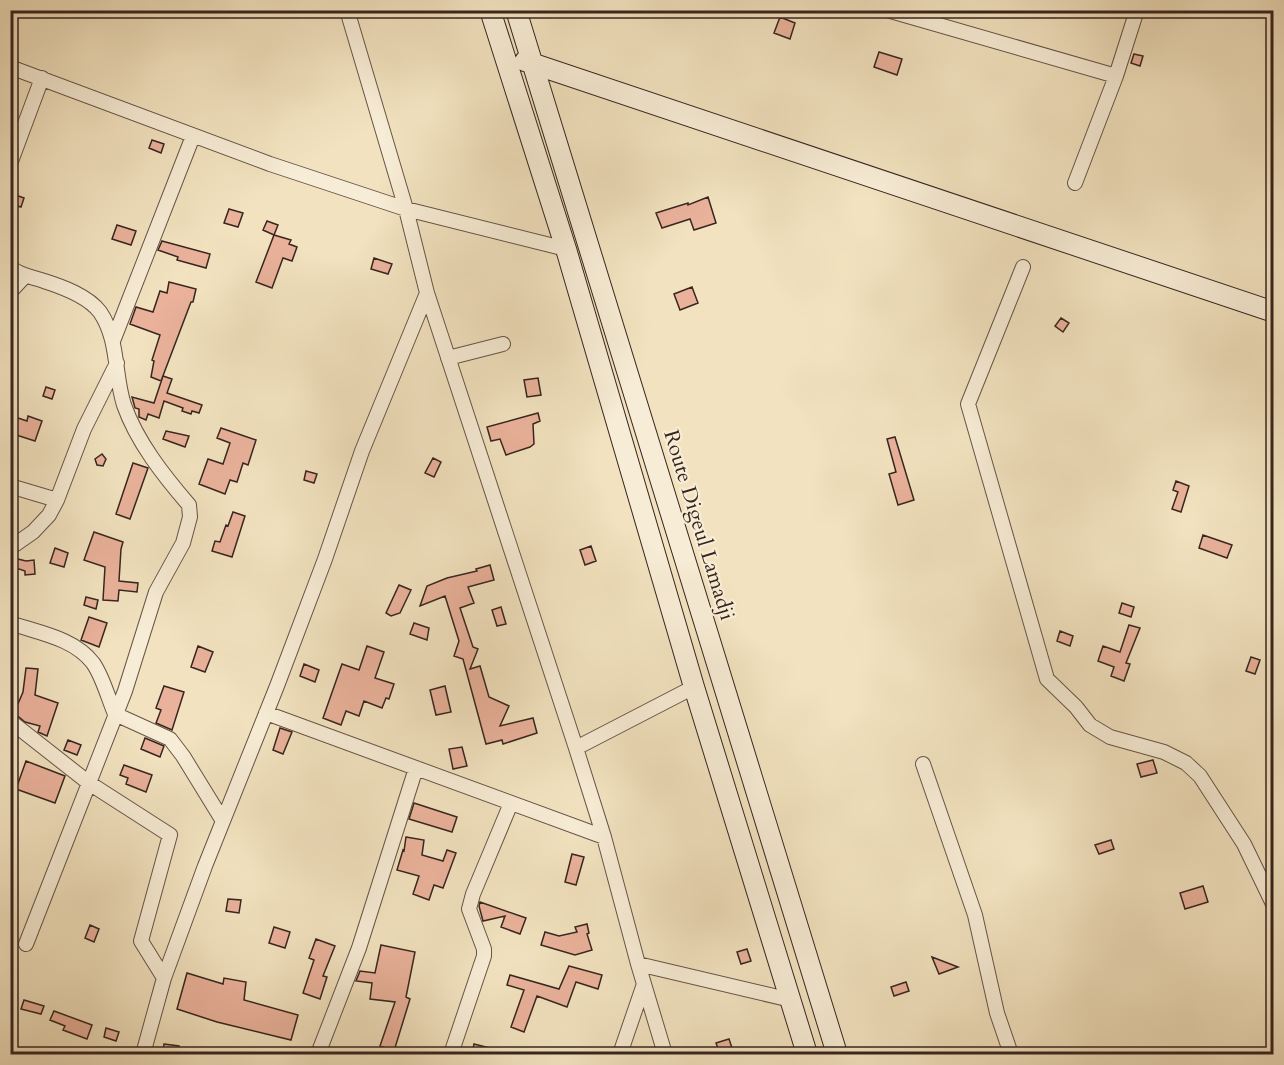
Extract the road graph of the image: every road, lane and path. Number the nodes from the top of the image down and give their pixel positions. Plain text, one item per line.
1 (347, 10) edge
2 (490, 10) edge
3 (516, 10) edge
4 (887, 10) edge
5 (1137, 10) edge
6 (503, 54) junction
7 (532, 64) junction
8 (10, 68) edge
9 (1116, 76) junction
10 (42, 78) junction
11 (193, 136) junction
12 (10, 164) edge
13 (1075, 183) dead end
14 (406, 209) junction
15 (566, 249) junction
16 (10, 267) edge
17 (1023, 267) dead end
18 (26, 276) junction
19 (10, 292) edge
20 (427, 293) junction
21 (1274, 312) edge
22 (113, 341) junction
23 (503, 344) dead end
24 (448, 358) junction
25 (117, 363) junction
26 (10, 486) edge
27 (57, 500) junction
28 (10, 548) edge
29 (10, 624) edge
30 (694, 687) junction
31 (266, 713) junction
32 (115, 714) junction
33 (10, 721) edge
34 (576, 748) junction
35 (923, 764) dead end
36 (416, 768) junction
37 (89, 783) junction
38 (511, 803) junction
39 (223, 821) junction
40 (604, 837) junction
41 (1274, 906) edge
42 (26, 944) dead end
43 (638, 963) junction
44 (164, 978) junction
45 (644, 984) junction
46 (791, 1000) junction
47 (143, 1054) edge
48 (318, 1054) edge
49 (451, 1054) edge
50 (620, 1054) edge
51 (665, 1054) edge
52 (807, 1054) edge
53 (837, 1054) edge
54 (1011, 1054) edge

1 - 14 street
2 - 6 main road
3 - 7 main road, Route Digeul Lamadji
4 - 9 street
5 - 9 street
6 - 7 main road
6 - 15 main road
7 - 21 main road
7 - 53 main road, Route Digeul Lamadji
8 - 10 street
9 - 13 street
10 - 11 street
10 - 12 street
11 - 14 street
11 - 22 street
14 - 15 street
14 - 20 street
15 - 30 main road
16 - 18 street
17 - 41 street
18 - 19 street
18 - 22 street
20 - 24 street
20 - 31 street
22 - 25 street
23 - 24 street
24 - 34 street
25 - 27 street
25 - 32 street
26 - 27 street
27 - 28 street
29 - 32 street
30 - 34 street
30 - 46 main road
31 - 36 street
31 - 39 street
32 - 37 street
32 - 39 street
33 - 37 street
34 - 40 street
35 - 54 street
36 - 38 street
36 - 48 street
37 - 42 street
37 - 44 street
38 - 40 street
38 - 49 street
39 - 44 street
40 - 43 street
43 - 45 street
43 - 46 street
44 - 47 street
45 - 50 street
45 - 51 street
46 - 52 main road

